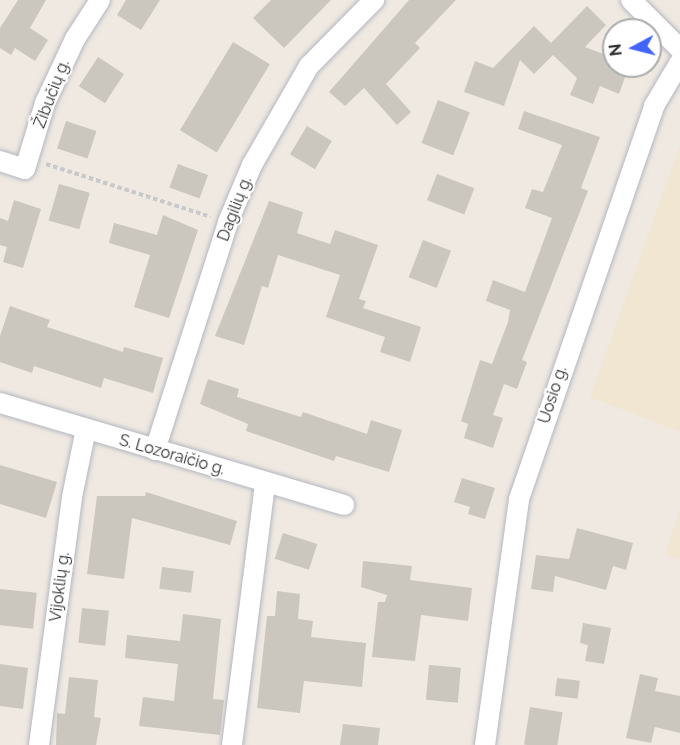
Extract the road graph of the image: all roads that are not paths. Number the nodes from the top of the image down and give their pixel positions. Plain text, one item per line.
1 (100, 0) edge
2 (374, 0) edge
3 (631, 0) edge
4 (680, 49) edge
5 (680, 62) edge
6 (0, 161) edge
7 (0, 403) edge
8 (87, 429) junction
9 (155, 450) junction
10 (265, 482) junction
11 (344, 505) dead end
12 (39, 745) edge
13 (232, 745) edge
14 (485, 745) edge

1 - 6 street, Žibučių g.
2 - 9 street, Dagilių g.
3 - 4 street
5 - 14 street, Uosio g.
7 - 8 street, S. Lozoraičio g.
8 - 9 street, S. Lozoraičio g.
8 - 12 street, Vijoklių g.
9 - 10 street, S. Lozoraičio g.
10 - 11 street, S. Lozoraičio g.
10 - 13 street

